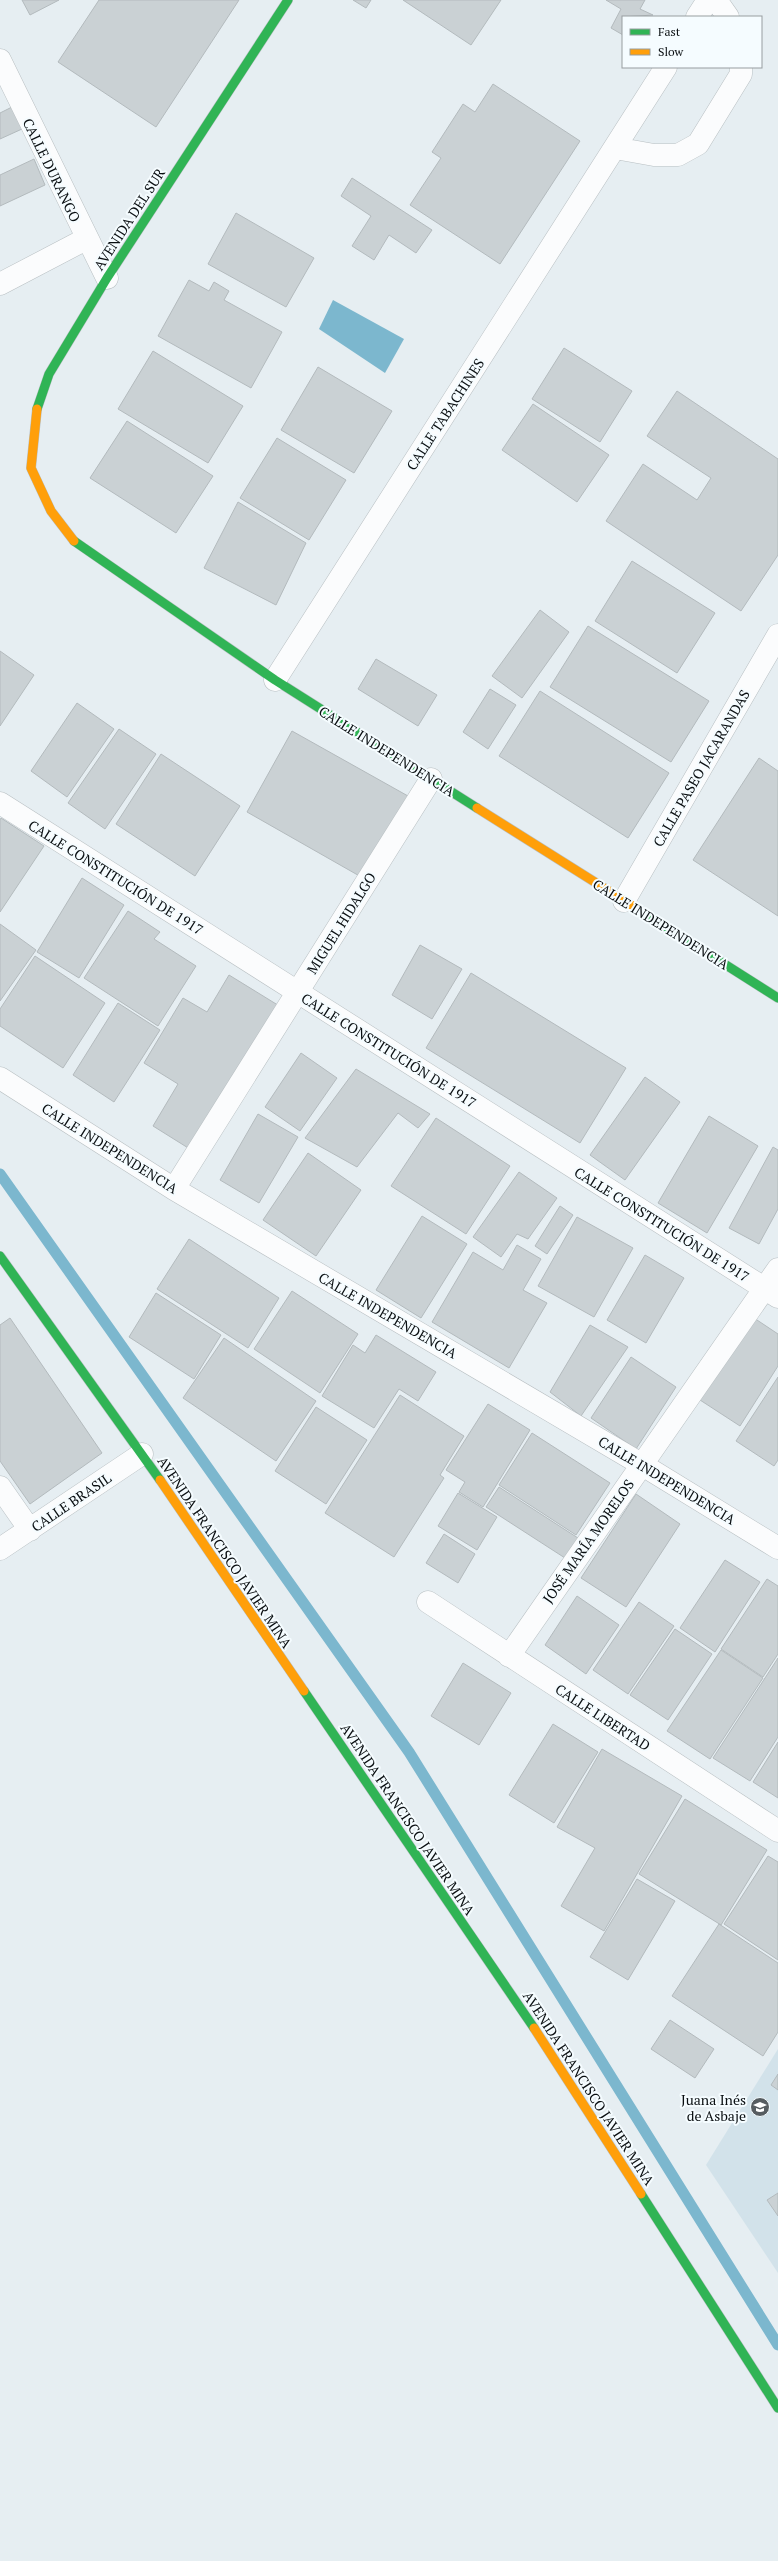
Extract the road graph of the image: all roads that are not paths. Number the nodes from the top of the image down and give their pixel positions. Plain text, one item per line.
1 (288, 0) edge
2 (708, 0) edge
3 (716, 0) edge
4 (698, 16) edge
5 (727, 16) edge
6 (0, 60) edge
7 (665, 68) edge
8 (741, 68) edge
9 (7, 96) edge
10 (615, 148) junction
11 (86, 239) junction
12 (107, 278) junction
13 (0, 284) edge
14 (31, 468) joint
15 (778, 635) edge
16 (275, 680) junction
17 (431, 779) junction
18 (0, 803) edge
19 (624, 901) junction
20 (298, 992) junction
21 (778, 998) edge
22 (0, 1078) edge
23 (174, 1189) junction
24 (0, 1256) edge
25 (778, 1269) edge
26 (771, 1293) edge
27 (142, 1454) junction
28 (641, 1464) junction
29 (0, 1487) edge
30 (30, 1530) junction
31 (778, 1548) edge
32 (0, 1549) edge
33 (428, 1602) dead end
34 (509, 1656) junction
35 (778, 1831) edge
36 (778, 2408) edge

1 - 12 street, AVENIDA DEL SUR
2 - 4 street
3 - 5 street
6 - 9 street, CALLE DURANGO
7 - 10 street, CALLE TABACHINES
8 - 10 street
9 - 11 street, CALLE DURANGO
10 - 16 street, CALLE TABACHINES
11 - 12 street, CALLE DURANGO
11 - 13 street
12 - 14 street, AVENIDA DEL SUR
14 - 16 street, CALLE INDEPENDENCIA
15 - 19 street, CALLE PASEO JACARANDAS
16 - 17 street, CALLE INDEPENDENCIA
17 - 19 street, CALLE INDEPENDENCIA
17 - 20 street, MIGUEL HIDALGO
18 - 20 street, CALLE CONSTITUCIÓN DE 1917
19 - 21 street, CALLE INDEPENDENCIA
20 - 23 street, MIGUEL HIDALGO
20 - 26 street, CALLE CONSTITUCIÓN DE 1917
22 - 23 street, CALLE INDEPENDENCIA
23 - 28 street, CALLE INDEPENDENCIA
24 - 27 street, AVENIDA FRANCISCO JAVIER MINA
25 - 26 street, JOSÉ MARÍA MORELOS
26 - 28 street, JOSÉ MARÍA MORELOS
27 - 30 street, CALLE BRASIL
27 - 36 street, AVENIDA FRANCISCO JAVIER MINA
28 - 31 street, CALLE INDEPENDENCIA
28 - 34 street, JOSÉ MARÍA MORELOS
29 - 30 street
30 - 32 street, CALLE BRASIL
33 - 34 street, CALLE LIBERTAD
34 - 35 street, CALLE LIBERTAD

